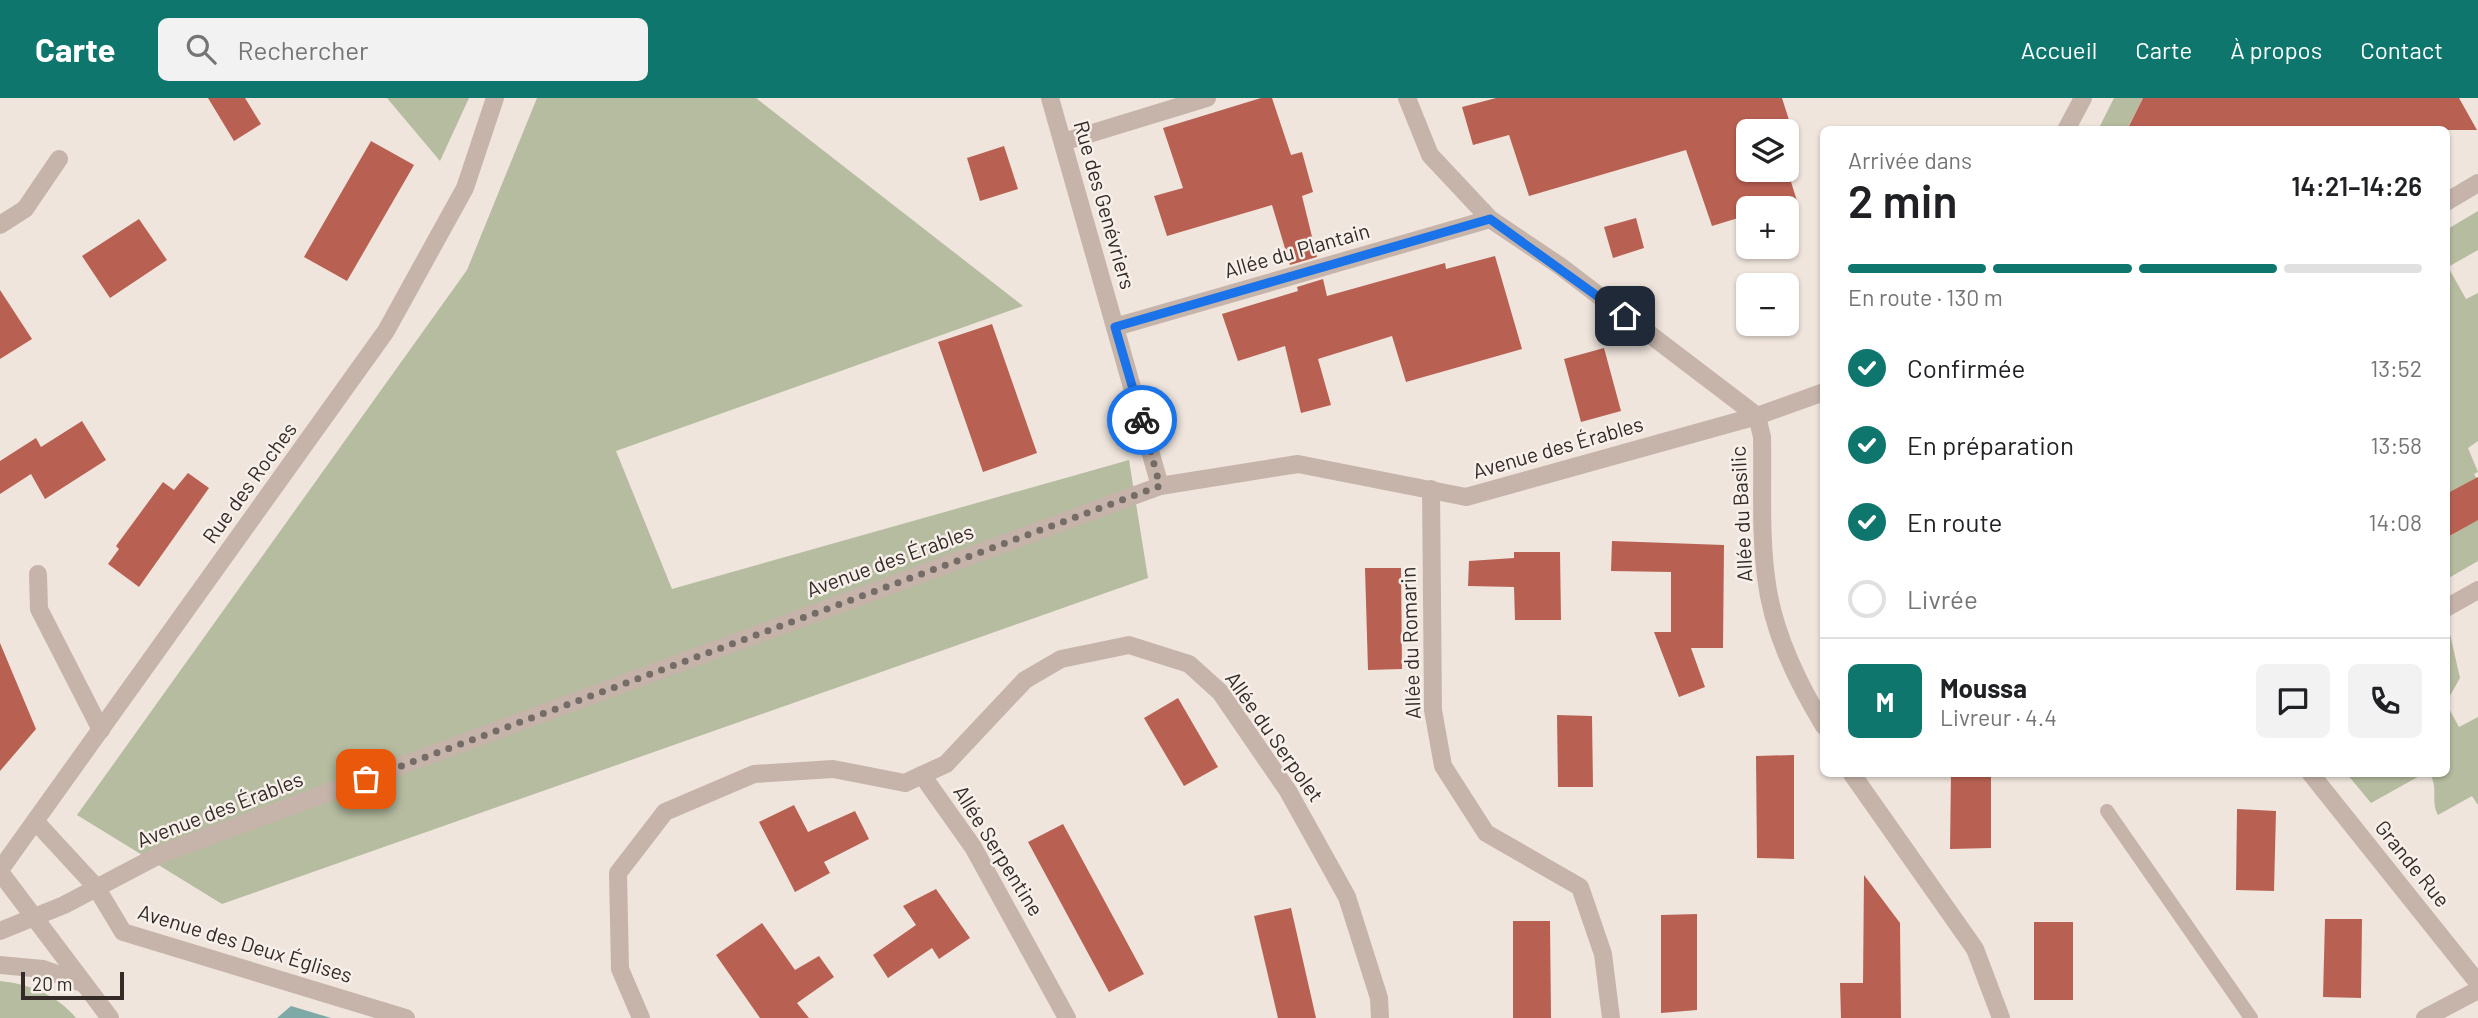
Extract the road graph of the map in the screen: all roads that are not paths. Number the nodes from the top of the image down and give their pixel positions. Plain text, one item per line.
1 (495, 98) edge
2 (1050, 98) edge
3 (1207, 98) edge
4 (1407, 98) edge
5 (2083, 98) edge
6 (2068, 126) edge
7 (1062, 142) junction
8 (59, 159) dead end
9 (2478, 183) edge
10 (2450, 199) edge
11 (1490, 219) junction
12 (0, 225) edge
13 (1115, 327) junction
14 (1820, 393) edge
15 (1756, 416) junction
16 (1160, 486) junction
17 (1431, 489) junction
18 (38, 574) dead end
19 (2478, 590) edge
20 (2450, 606) edge
21 (1820, 720) edge
22 (101, 730) junction
23 (922, 775) junction
24 (1854, 777) edge
25 (2313, 777) edge
26 (2107, 811) dead end
27 (36, 822) junction
28 (0, 871) edge
29 (96, 887) junction
30 (33, 917) junction
31 (0, 931) edge
32 (0, 965) edge
33 (82, 983) junction
34 (2478, 983) edge
35 (2478, 990) edge
36 (110, 1018) edge
37 (406, 1018) edge
38 (641, 1018) edge
39 (1067, 1018) edge
40 (1380, 1018) edge
41 (1611, 1018) edge
42 (2001, 1018) edge
43 (2251, 1018) edge
44 (2425, 1018) edge

1 - 22 street, Rue des Roches
2 - 7 street, Rue des Genévriers
3 - 7 street
4 - 11 street
5 - 6 street
7 - 13 street, Rue des Genévriers
8 - 12 street
9 - 10 street
11 - 13 street, Allée du Plantain
11 - 15 street
13 - 16 street, Rue des Genévriers
14 - 15 street, Avenue des Érables
15 - 17 street, Avenue des Érables
15 - 21 street, Allée du Basilic
16 - 17 street, Avenue des Érables
16 - 29 street, Avenue des Érables
17 - 41 street, Allée du Romarin
18 - 22 street
19 - 20 street
22 - 27 street, Rue des Roches
23 - 38 street
23 - 39 street, Allée Serpentine
23 - 40 street, Allée du Serpolet
24 - 42 street
25 - 34 street, Grande Rue
26 - 43 lane
27 - 28 street, Rue des Roches
27 - 29 street, Avenue des Deux Églises
28 - 30 street
29 - 30 street, Avenue des Érables
29 - 37 street, Avenue des Deux Églises
30 - 31 street, Avenue des Érables
30 - 33 street
32 - 33 street
33 - 36 street
35 - 44 street

